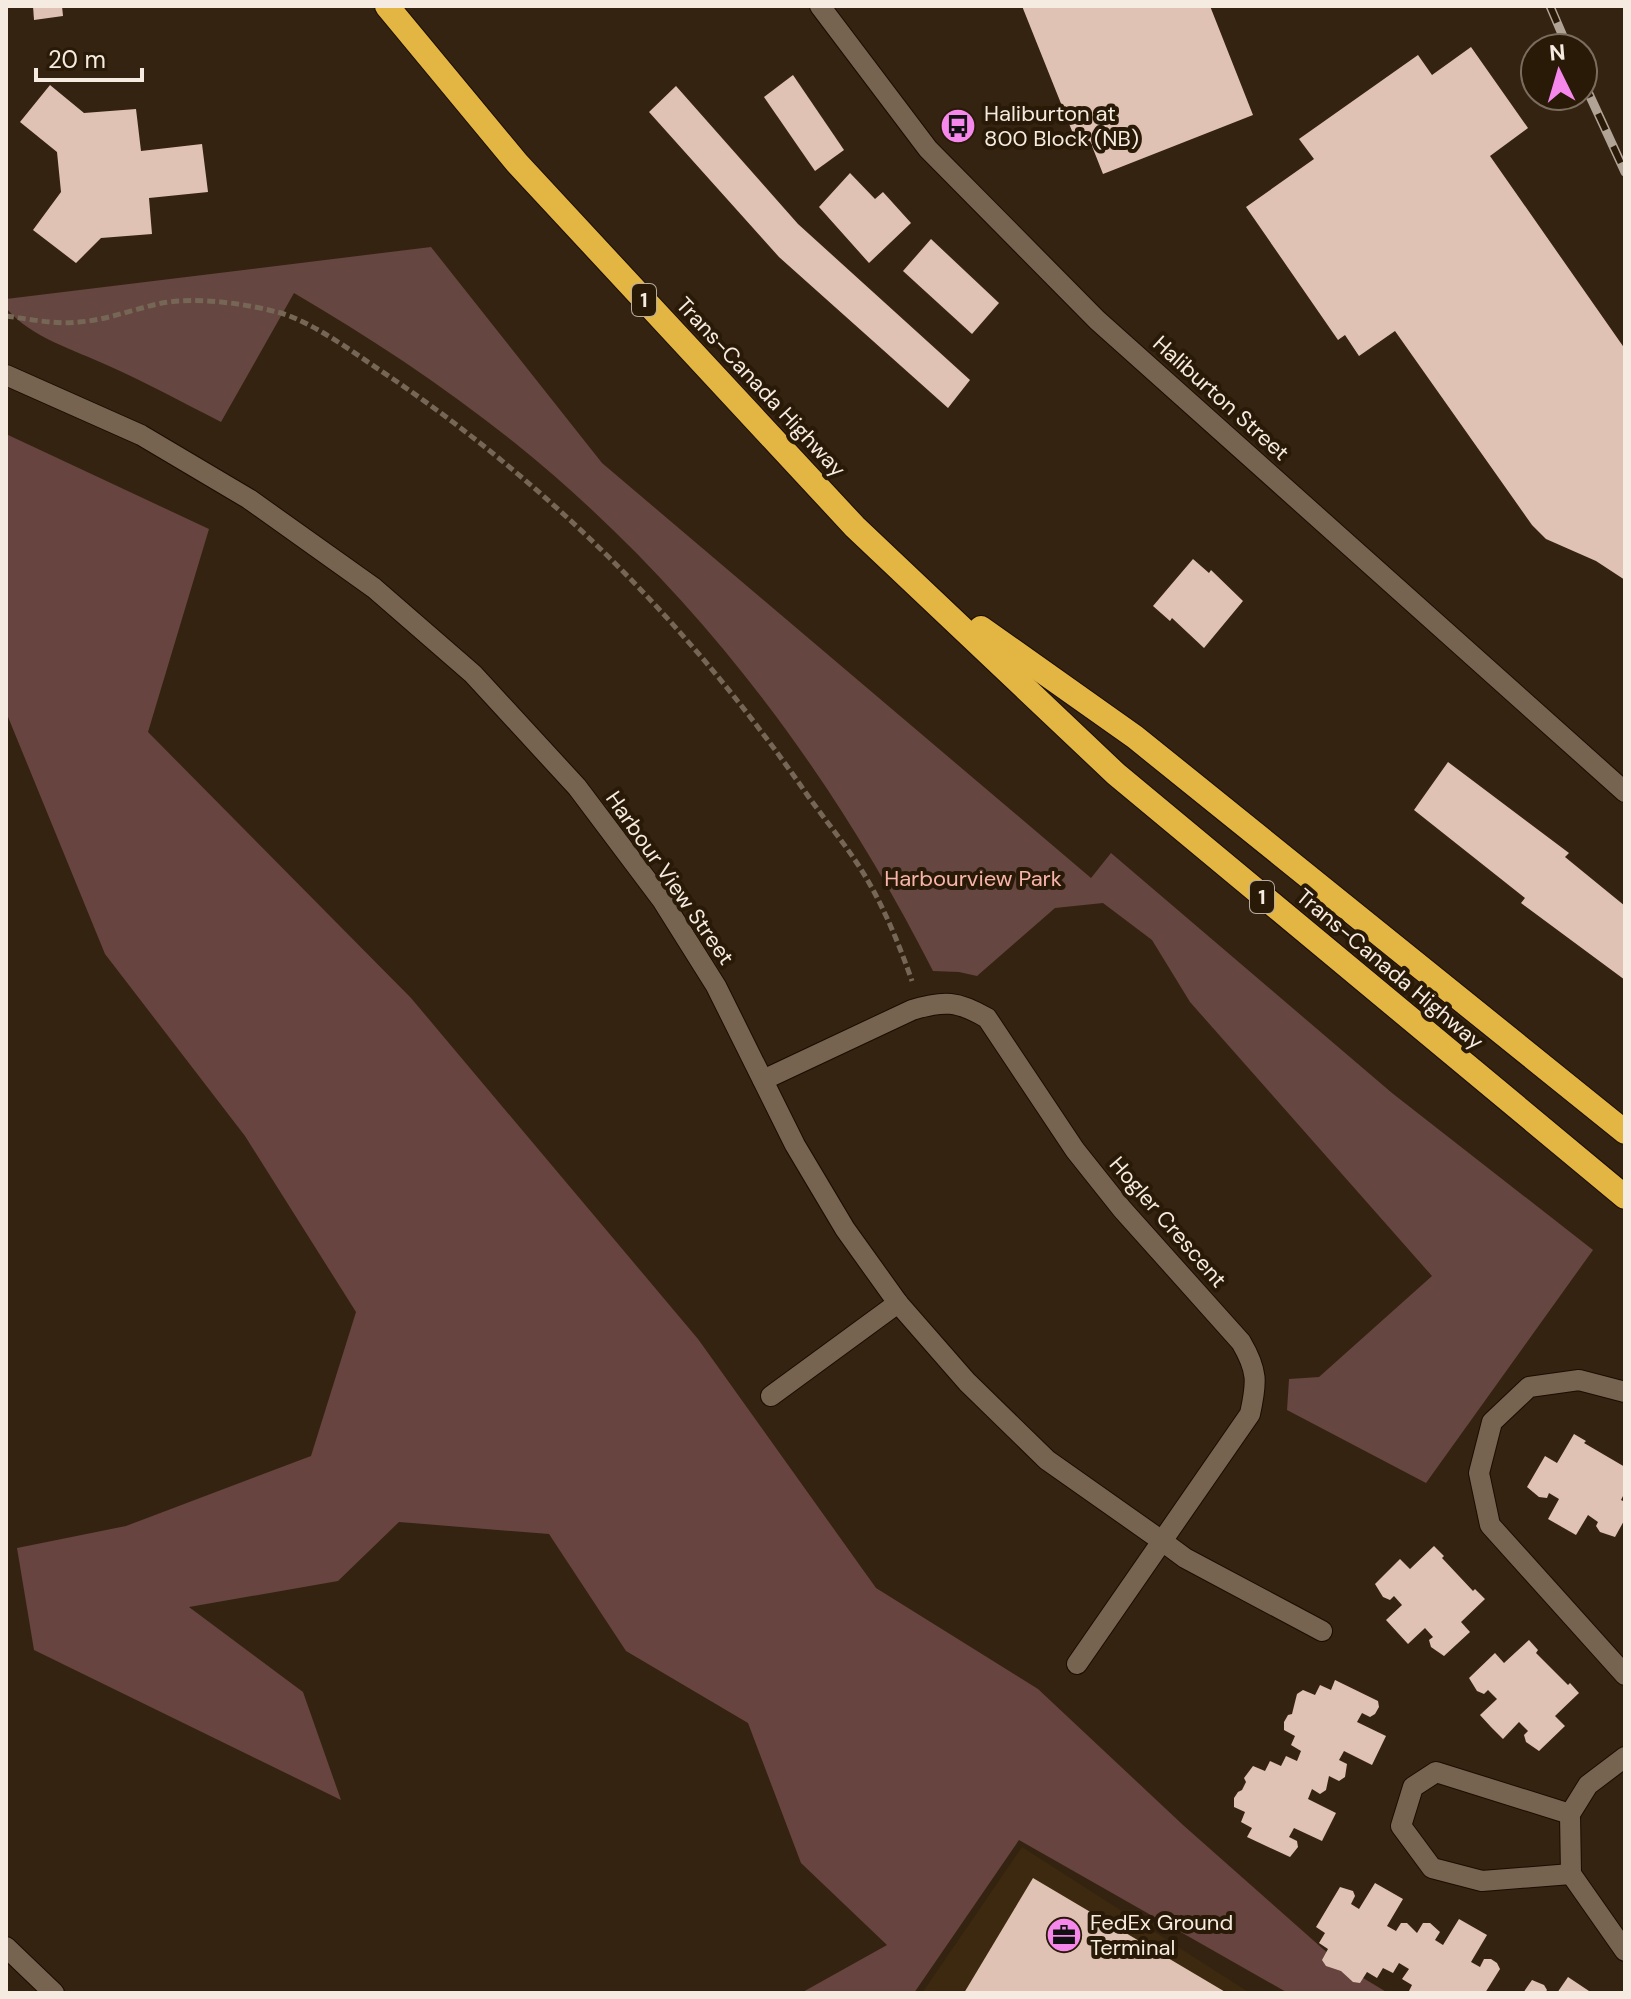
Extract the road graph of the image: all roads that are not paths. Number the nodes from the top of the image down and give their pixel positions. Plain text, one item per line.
1 (387, 6) edge
2 (820, 6) edge
3 (6, 375) edge
4 (915, 581) junction
5 (1625, 792) edge
6 (763, 1080) junction
7 (1625, 1132) edge
8 (1625, 1197) edge
9 (898, 1303) junction
10 (1625, 1392) edge
11 (771, 1396) dead end
12 (1162, 1541) junction
13 (1322, 1631) dead end
14 (1077, 1664) dead end
15 (1625, 1675) edge
16 (1625, 1757) edge
17 (1570, 1814) junction
18 (1571, 1874) junction
19 (6, 1947) edge
20 (1625, 1951) edge
21 (54, 1993) edge

1 - 4 highway, Trans-Canada Highway / 1
2 - 5 street, Haliburton Street
3 - 6 street, Harbour View Street
4 - 7 highway, Trans-Canada Highway / 1
4 - 8 highway, Trans-Canada Highway / 1
6 - 9 street, Harbour View Street
6 - 12 street, Hogler Crescent
9 - 11 street
9 - 12 street, Harbour View Street
10 - 15 street
12 - 13 street, Harbour View Street
12 - 14 street, Hogler Crescent
16 - 17 street
17 - 18 street
17 - 18 street
18 - 20 street
19 - 21 street

